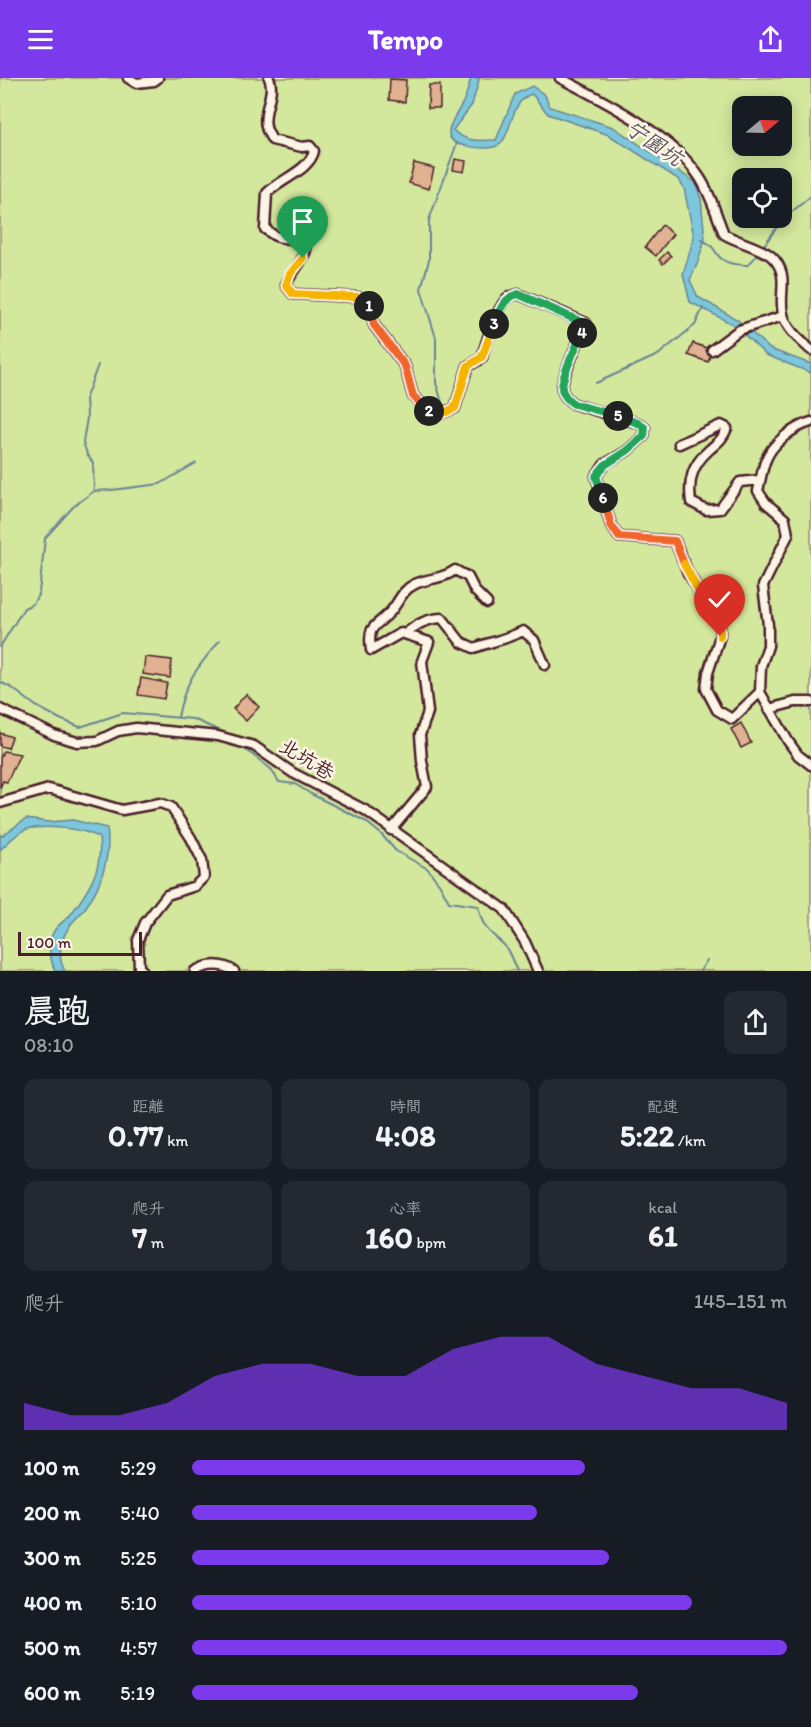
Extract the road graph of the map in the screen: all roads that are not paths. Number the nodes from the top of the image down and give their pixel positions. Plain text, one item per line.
1 (128, 78) edge
2 (158, 78) edge
3 (268, 78) edge
4 (560, 78) edge
5 (783, 316) junction
6 (712, 350) dead end
7 (811, 350) edge
8 (811, 422) edge
9 (679, 444) dead end
10 (760, 480) junction
11 (487, 603) dead end
12 (405, 634) junction
13 (546, 665) dead end
14 (760, 692) junction
15 (811, 702) edge
16 (0, 709) edge
17 (769, 709) junction
18 (811, 765) edge
19 (0, 803) edge
20 (391, 830) junction
21 (143, 971) edge
22 (195, 971) edge
23 (234, 971) edge
24 (538, 971) edge

1 - 2 street
3 - 14 street
4 - 5 street
5 - 6 street
5 - 7 street
8 - 10 street
9 - 10 street
10 - 14 street
11 - 12 street
12 - 13 street
12 - 20 street
14 - 17 street
15 - 17 street
16 - 20 street, 北坑巷
17 - 18 street
19 - 21 street
20 - 24 street, 北坑巷
22 - 23 street

